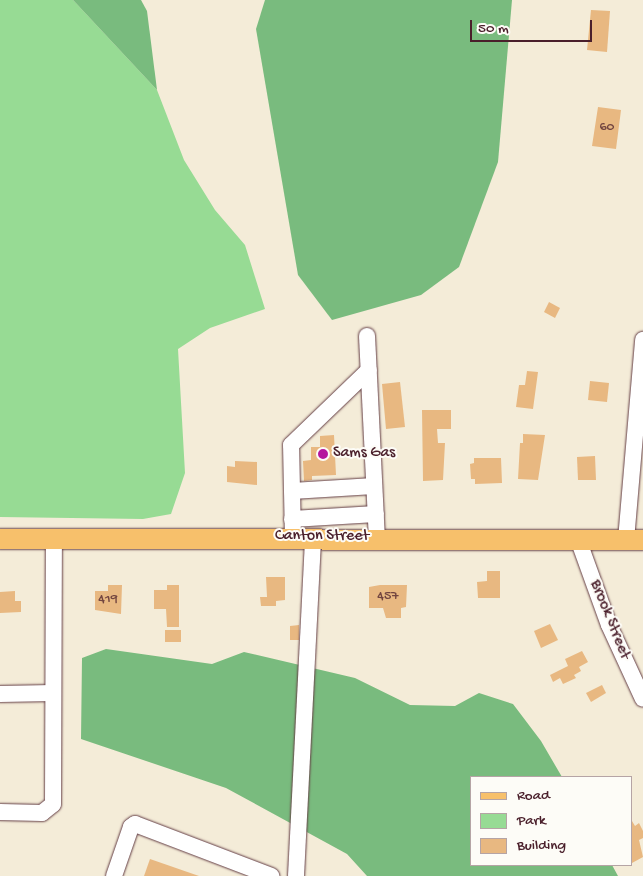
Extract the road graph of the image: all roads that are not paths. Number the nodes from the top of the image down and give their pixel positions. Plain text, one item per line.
1 (367, 336) dead end
2 (643, 340) edge
3 (368, 370) junction
4 (374, 486) junction
5 (292, 491) junction
6 (376, 514) junction
7 (293, 528) junction
8 (377, 537) junction
9 (54, 538) junction
10 (313, 538) junction
11 (0, 539) edge
12 (578, 539) junction
13 (634, 540) edge
14 (53, 693) junction
15 (0, 694) edge
16 (643, 699) edge
17 (0, 812) edge
18 (114, 876) edge
19 (271, 876) edge
20 (296, 876) edge

1 - 3 street
2 - 13 street
3 - 4 street
3 - 5 street
4 - 5 street
4 - 6 street
5 - 7 street
6 - 7 street
6 - 8 street
7 - 9 main road, Canton Street
7 - 10 main road, Canton Street
8 - 10 main road, Canton Street
8 - 12 main road, Canton Street
9 - 11 main road, Canton Street
9 - 14 street
10 - 20 street
12 - 13 main road, Canton Street
12 - 16 street, Brook Street
14 - 15 street
14 - 17 street
18 - 19 street

